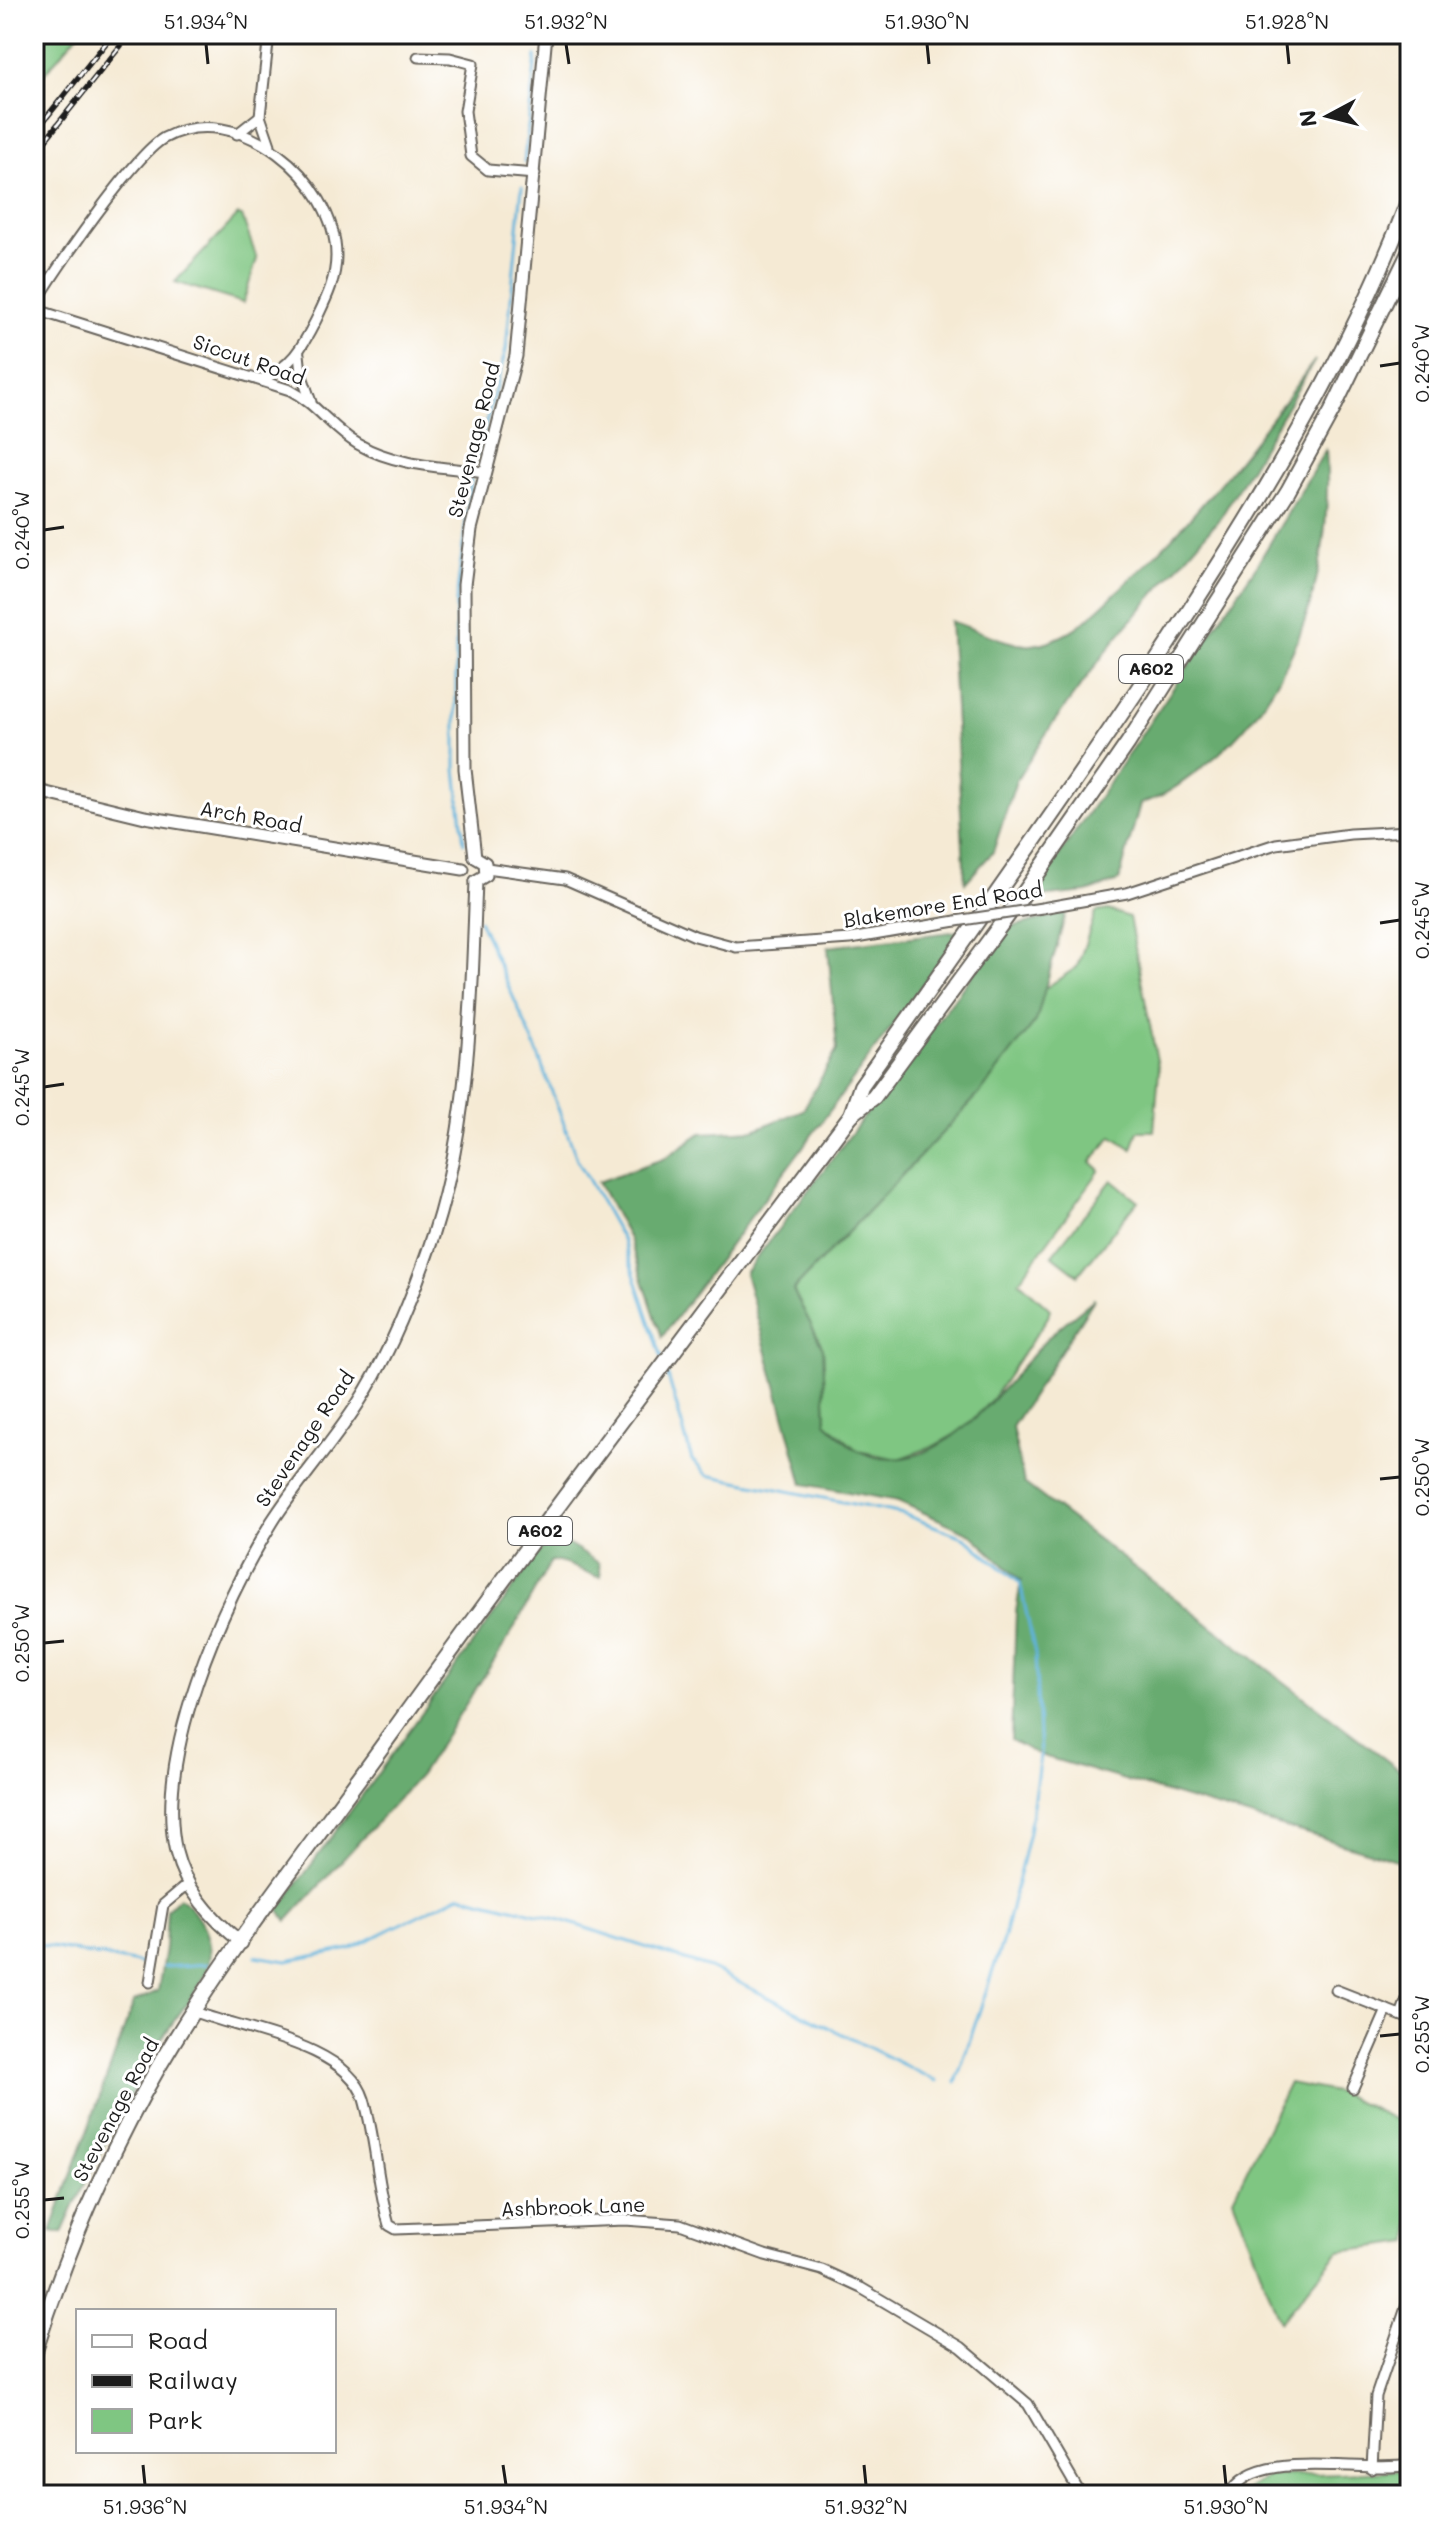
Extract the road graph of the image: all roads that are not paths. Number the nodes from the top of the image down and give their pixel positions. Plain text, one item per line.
1 (269, 34) edge
2 (546, 34) edge
3 (418, 57) dead end
4 (260, 116) junction
5 (237, 134) junction
6 (270, 145) junction
7 (535, 174) junction
8 (1410, 197) edge
9 (1410, 251) edge
10 (34, 307) edge
11 (299, 354) junction
12 (261, 380) junction
13 (311, 402) junction
14 (485, 472) junction
15 (34, 790) edge
16 (1410, 831) edge
17 (475, 857) junction
18 (487, 868) junction
19 (463, 869) junction
20 (476, 881) junction
21 (851, 1115) junction
22 (188, 1884) junction
23 (242, 1943) junction
24 (150, 1982) dead end
25 (1336, 1990) dead end
26 (1410, 1991) edge
27 (1387, 2010) junction
28 (195, 2012) junction
29 (1405, 2017) edge
30 (1353, 2088) dead end
31 (1410, 2296) edge
32 (34, 2354) edge
33 (1410, 2465) edge
34 (1372, 2469) junction
35 (1081, 2495) edge
36 (1230, 2495) edge

1 - 4 street
2 - 7 street, Stevenage Road
3 - 7 street
4 - 5 street
4 - 6 street
5 - 6 street
5 - 10 street
6 - 11 street
7 - 14 street, Stevenage Road
8 - 21 main road, A602
9 - 21 main road, A602
10 - 12 street, Siccut Road
11 - 12 street
11 - 13 street
12 - 13 street, Siccut Road
13 - 14 street, Siccut Road
14 - 17 street, Stevenage Road
15 - 19 street, Arch Road
16 - 18 street, Blakemore End Road, bridge
17 - 18 street
17 - 19 street
18 - 20 street
19 - 20 street
20 - 22 street, Stevenage Road
21 - 23 main road, Stevenage Road / A602
22 - 23 street, Stevenage Road
22 - 24 street
23 - 28 main road, Stevenage Road / A602
25 - 27 street
26 - 29 street
27 - 29 street
27 - 30 street
28 - 32 main road, Stevenage Road / A602
28 - 35 street, Ashbrook Lane
31 - 34 street
33 - 34 street
34 - 36 street

